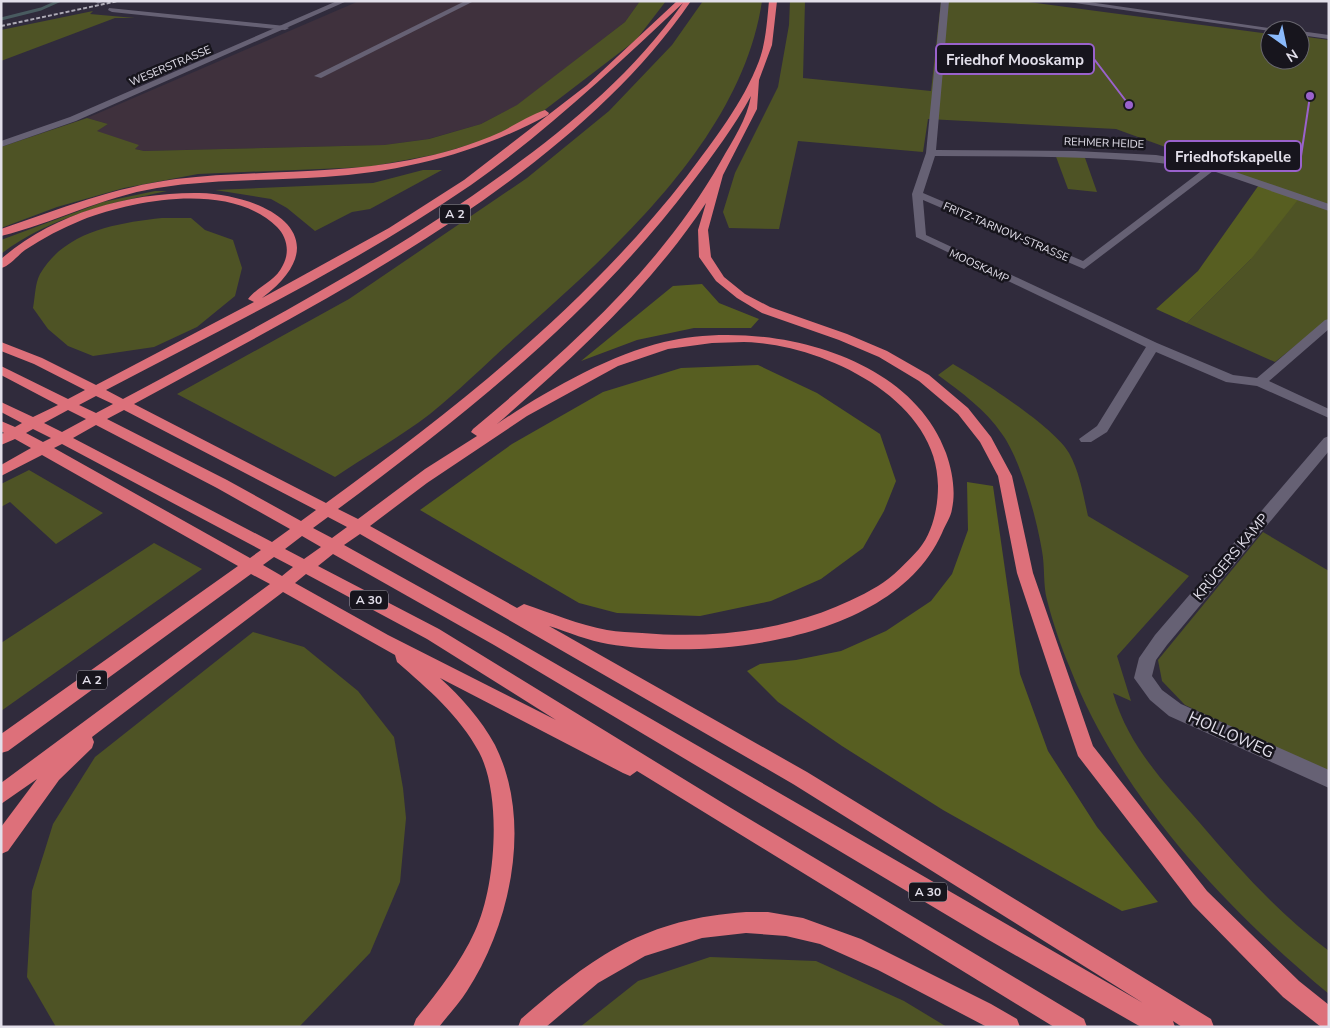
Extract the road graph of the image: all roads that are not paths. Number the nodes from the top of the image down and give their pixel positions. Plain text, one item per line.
1 (344, 1) edge
2 (472, 1) edge
3 (681, 1) edge
4 (688, 1) edge
5 (773, 1) edge
6 (945, 1) edge
7 (1064, 1) edge
8 (112, 10) dead end
9 (1260, 27) edge
10 (285, 28) junction
11 (1310, 34) edge
12 (1329, 37) edge
13 (318, 76) dead end
14 (756, 77) junction
15 (590, 87) junction
16 (1, 144) edge
17 (931, 153) junction
18 (1212, 167) junction
19 (719, 177) junction
20 (917, 194) junction
21 (1329, 208) edge
22 (1, 233) edge
23 (1, 265) edge
24 (1329, 323) edge
25 (210, 331) junction
26 (1, 335) edge
27 (1, 346) edge
28 (1153, 346) junction
29 (38, 361) junction
30 (1, 370) edge
31 (1260, 382) junction
32 (1, 406) edge
33 (1329, 414) edge
34 (1, 425) edge
35 (1086, 439) dead end
36 (1, 440) edge
37 (1329, 441) edge
38 (1, 471) edge
39 (423, 479) junction
40 (410, 554) junction
41 (214, 636) junction
42 (382, 640) junction
43 (1143, 678) joint
44 (1, 745) edge
45 (1329, 779) edge
46 (1, 795) edge
47 (724, 816) junction
48 (1, 844) edge
49 (1329, 1019) edge
50 (424, 1027) edge
51 (529, 1027) edge
52 (1009, 1027) edge
53 (1076, 1027) edge
54 (1164, 1027) edge
55 (1203, 1027) edge

1 - 10 street, WESERSTRASSE
2 - 13 street
3 - 15 highway
4 - 38 highway, A 2
5 - 14 highway, A 2
6 - 17 street, MOOSKAMP
7 - 9 street
8 - 10 street
10 - 16 street, WESERSTRASSE
11 - 12 street
14 - 19 highway
14 - 44 highway, A 2
15 - 22 highway
15 - 25 highway
17 - 18 street, REHMER HEIDE
17 - 20 street, MOOSKAMP
18 - 20 street, FRITZ-TARNOW-STRASSE
18 - 21 street, REHMER HEIDE
19 - 39 highway
19 - 49 highway
20 - 28 street, MOOSKAMP
23 - 25 highway
24 - 31 street
25 - 36 highway
26 - 29 highway
27 - 29 highway
28 - 31 street, MOOSKAMP
28 - 35 street
29 - 40 highway
30 - 54 highway, A 30
31 - 33 street, MOOSKAMP
32 - 47 highway, A 30
34 - 42 highway
37 - 43 street, KRÜGERS KAMP
39 - 40 highway
39 - 41 highway
40 - 55 highway
41 - 46 highway
41 - 48 highway
42 - 47 highway
42 - 50 highway
43 - 45 street, HOLLOWEG
47 - 53 highway, A 30
51 - 52 highway

